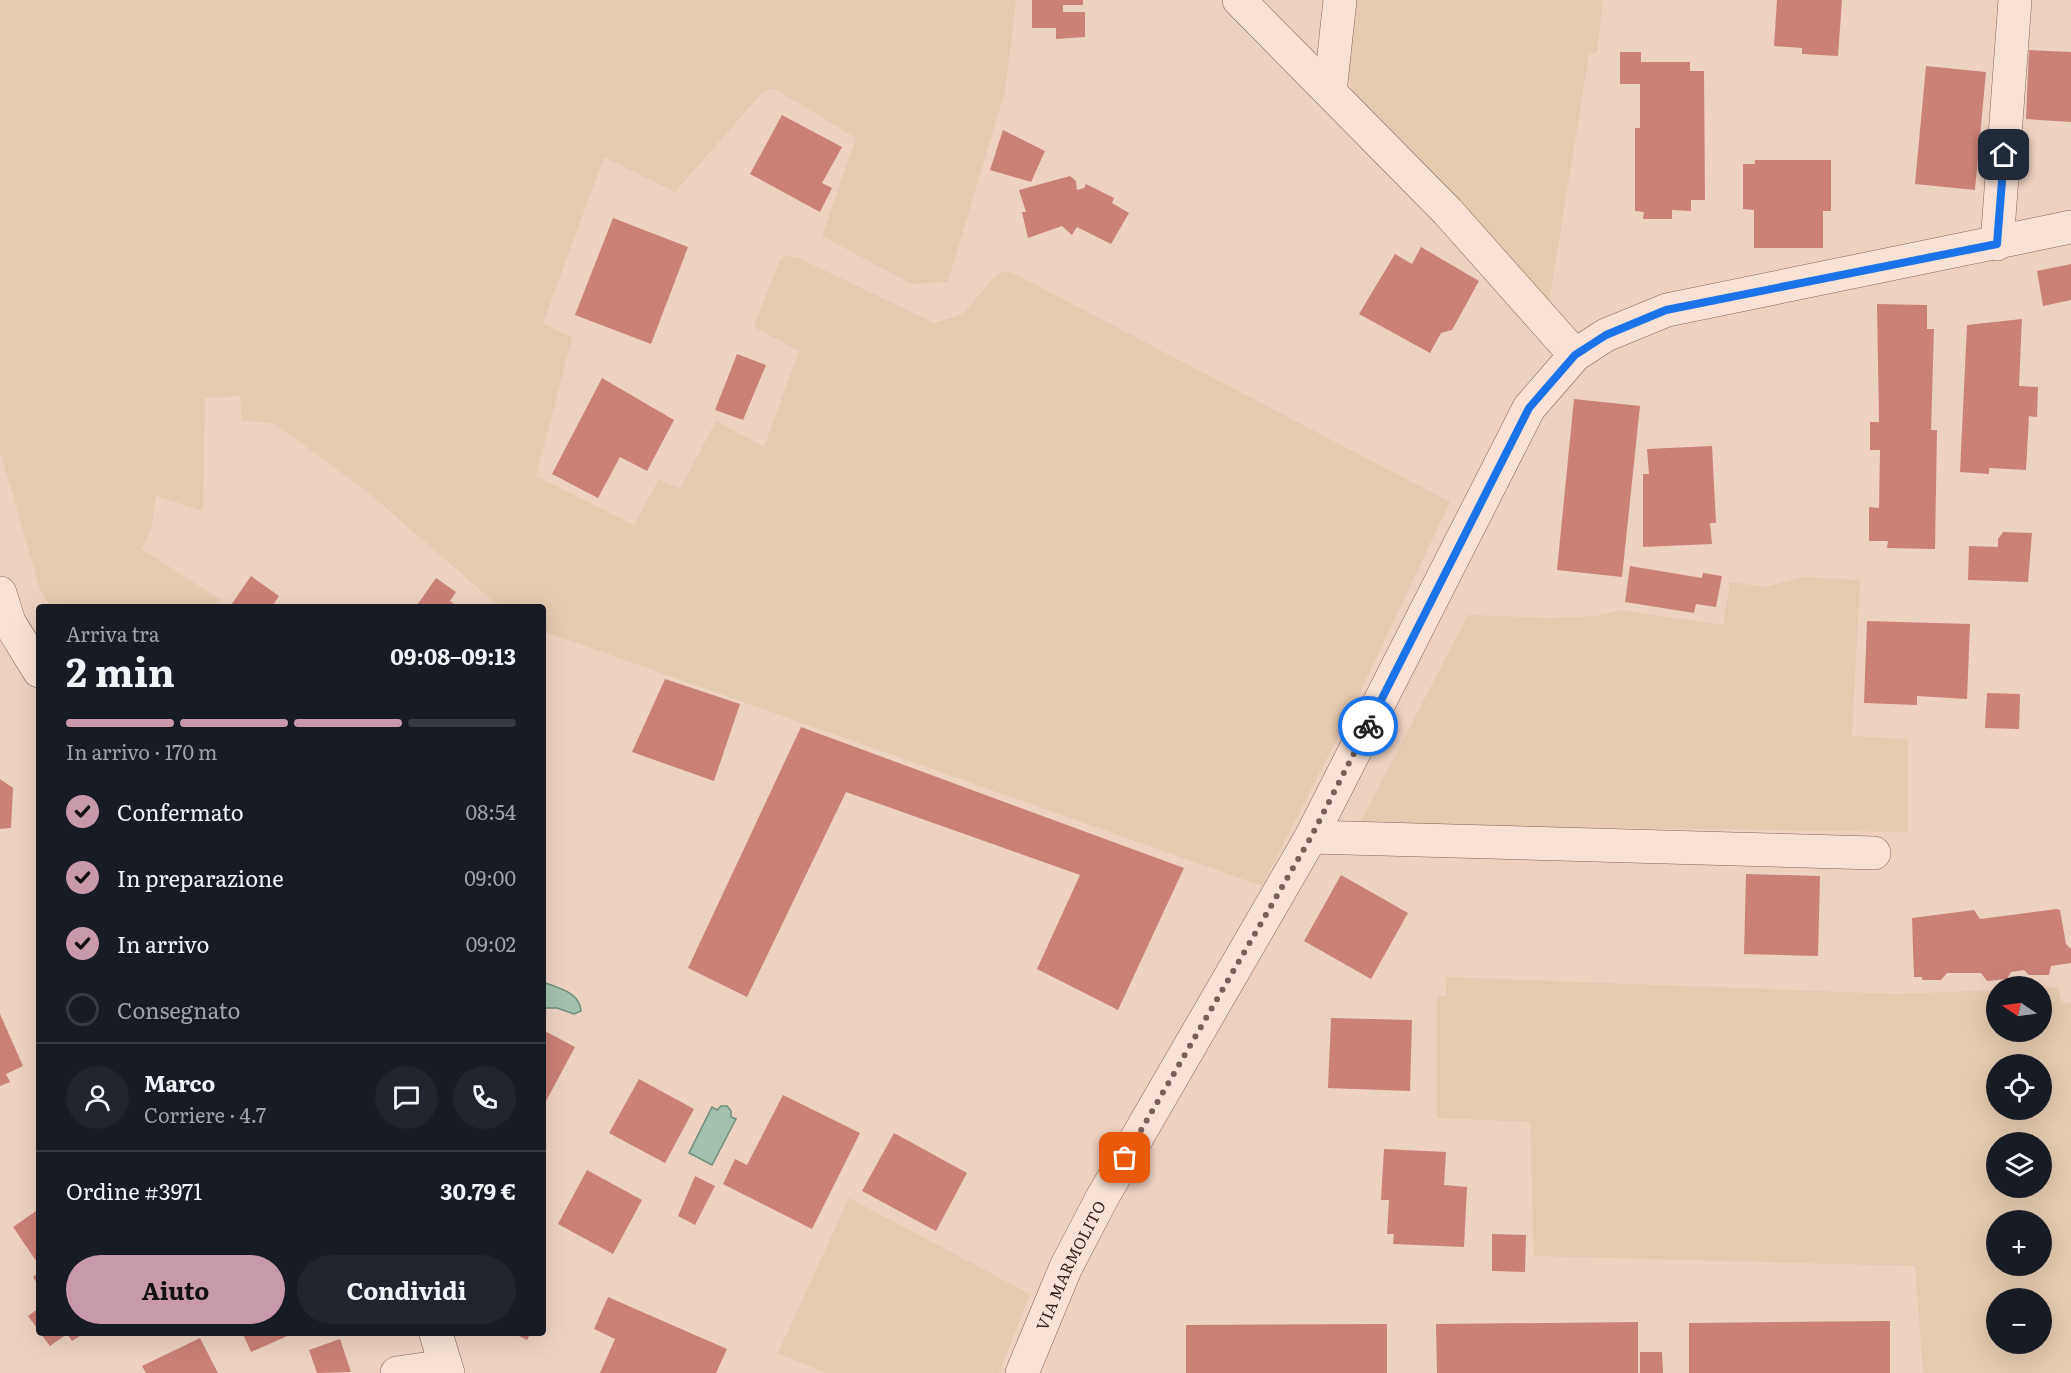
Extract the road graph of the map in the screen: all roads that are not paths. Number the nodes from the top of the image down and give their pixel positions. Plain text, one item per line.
1 (1239, 0) edge
2 (1340, 0) edge
3 (2015, 0) edge
4 (1330, 92) junction
5 (2071, 226) edge
6 (1997, 244) junction
7 (1575, 355) junction
8 (0, 593) edge
9 (36, 666) edge
10 (1311, 837) junction
11 (1874, 852) dead end
12 (437, 1336) edge
13 (447, 1370) edge
14 (398, 1373) edge
15 (1022, 1373) edge

1 - 4 street
2 - 4 street
3 - 6 street
4 - 7 street
5 - 6 street, VIA MARMOLITO
6 - 7 street, VIA MARMOLITO
7 - 10 street, VIA MARMOLITO
8 - 9 street
10 - 11 street
10 - 15 street, VIA MARMOLITO
12 - 13 street
13 - 14 street

